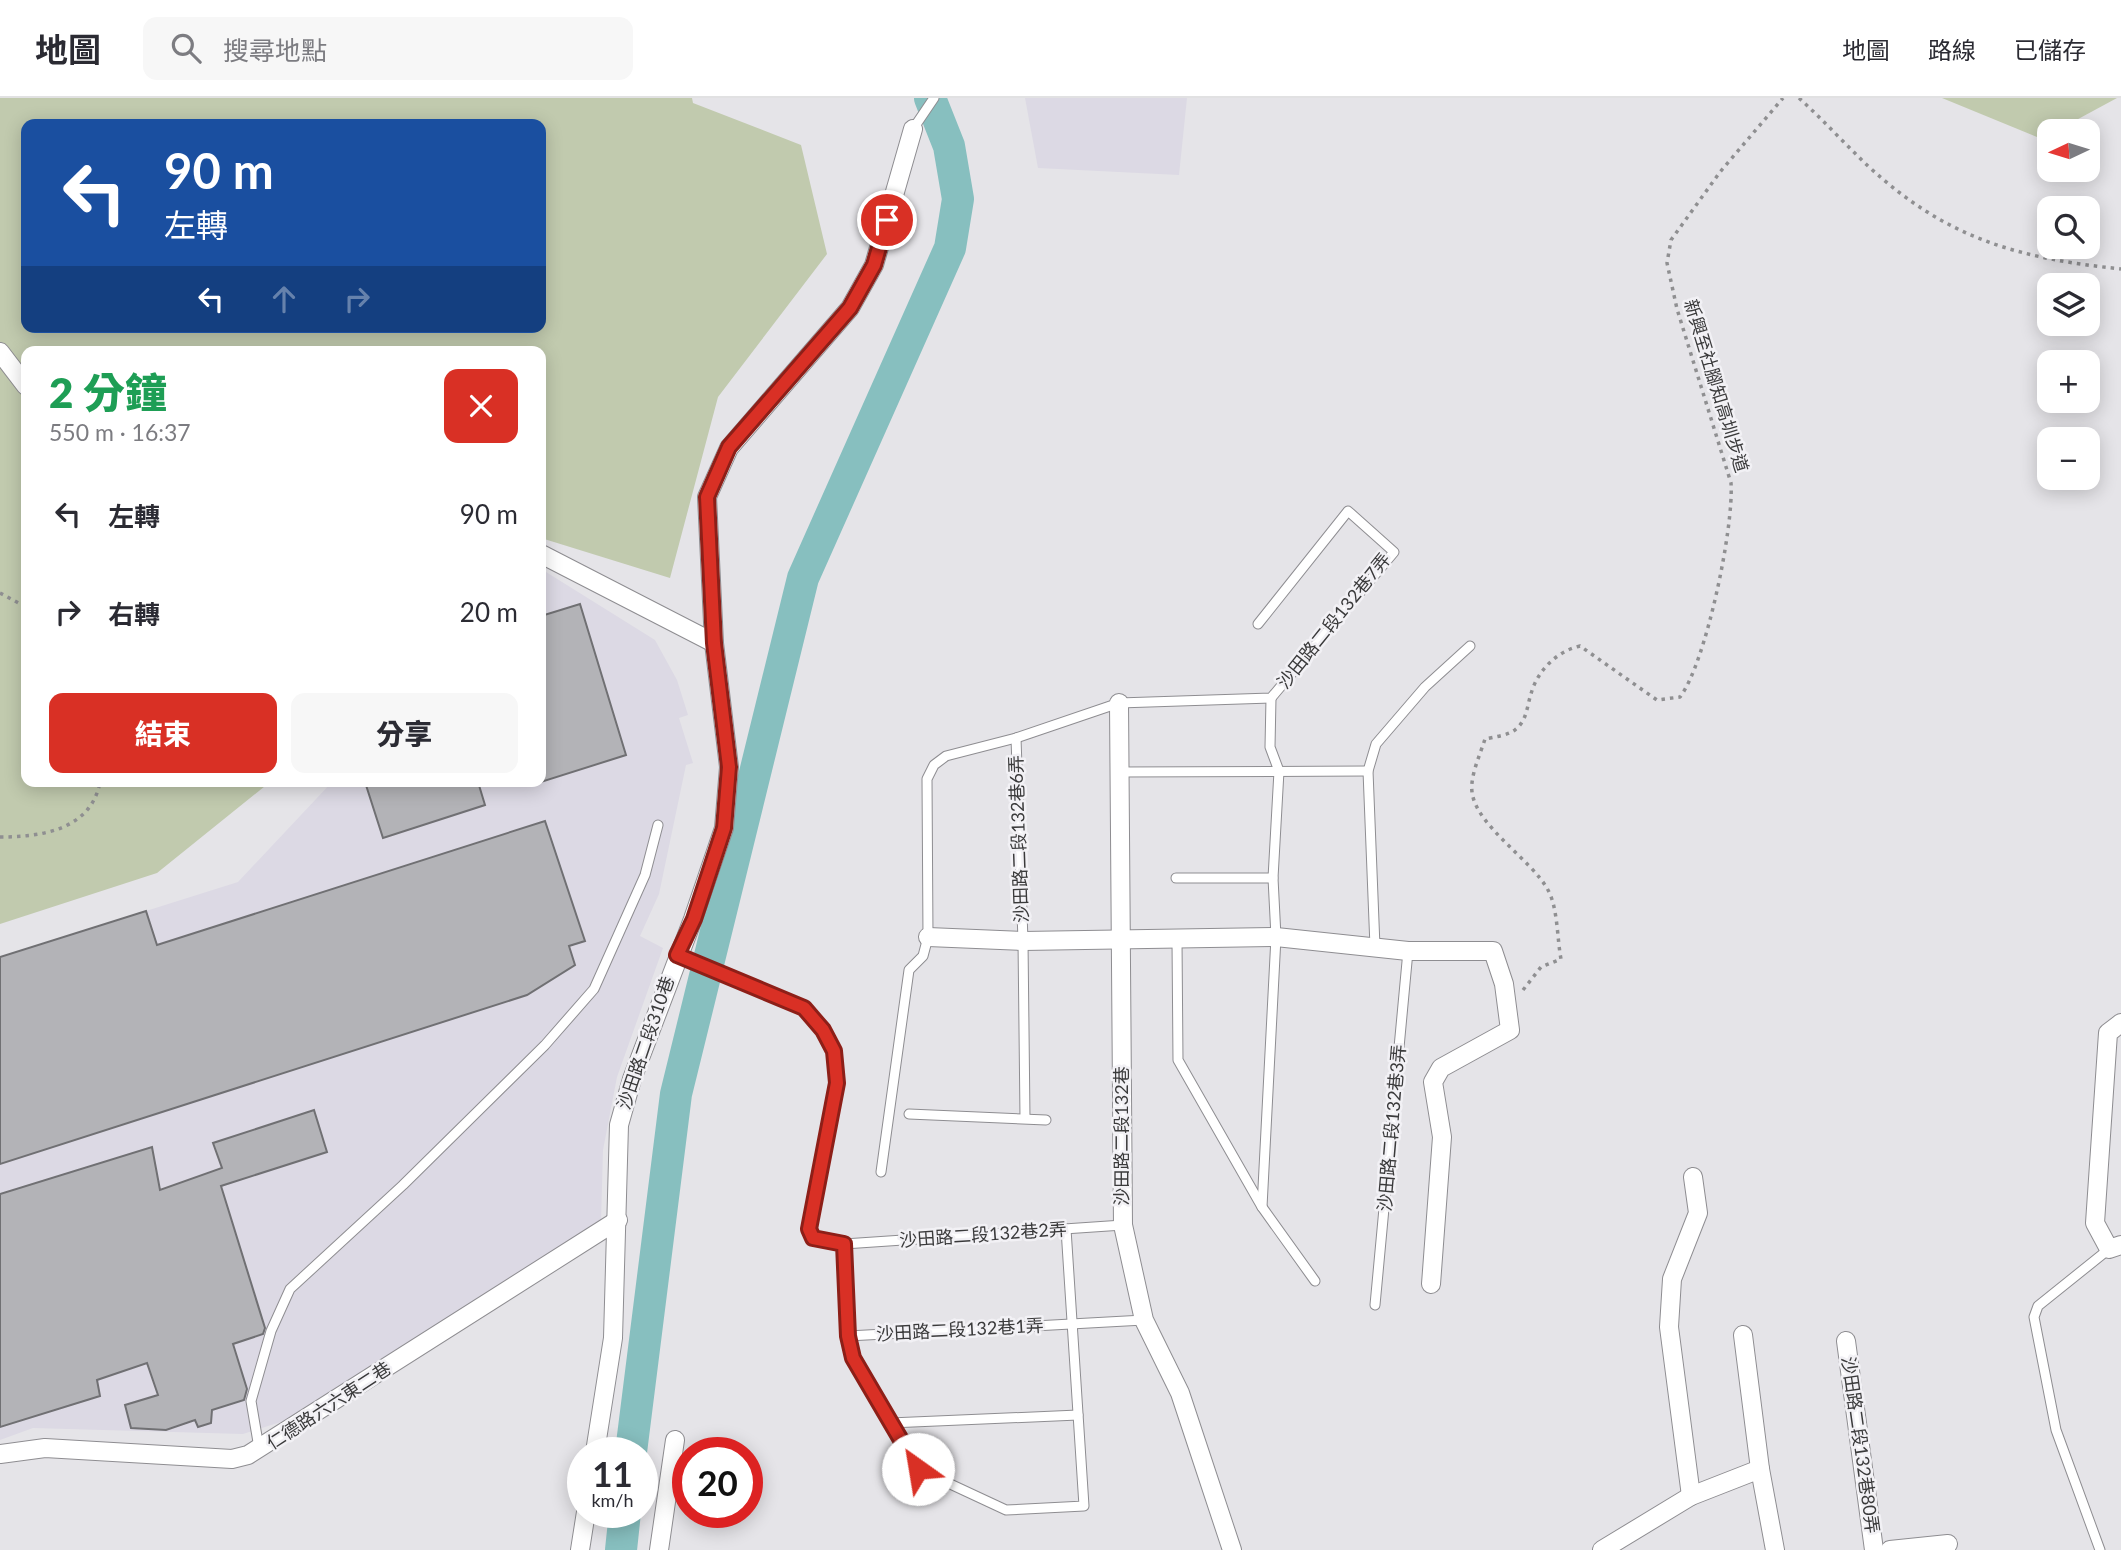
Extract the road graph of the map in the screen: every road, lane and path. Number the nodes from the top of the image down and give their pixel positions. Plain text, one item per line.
1 (934, 98) edge
2 (1783, 98) edge
3 (1799, 98) edge
4 (913, 129) joint
5 (2121, 269) edge
6 (0, 352) edge
7 (21, 379) edge
8 (546, 557) edge
9 (0, 593) edge
10 (21, 604) edge
11 (1258, 624) dead end
12 (714, 643) junction
13 (1470, 646) dead end
14 (1271, 698) junction
15 (1119, 703) junction
16 (1016, 738) junction
17 (1279, 771) junction
18 (1368, 771) junction
19 (1119, 772) junction
20 (99, 787) edge
21 (658, 825) dead end
22 (0, 837) edge
23 (1176, 878) dead end
24 (1273, 878) junction
25 (928, 937) junction
26 (1276, 937) junction
27 (1122, 939) junction
28 (1177, 940) junction
29 (1023, 941) junction
30 (1374, 947) junction
31 (1408, 951) junction
32 (677, 955) junction
33 (1521, 996) dead end
34 (2121, 1023) edge
35 (909, 1114) dead end
36 (1024, 1118) junction
37 (1046, 1120) dead end
38 (881, 1172) dead end
39 (1693, 1177) dead end
40 (1262, 1207) junction
41 (618, 1220) junction
42 (1123, 1226) junction
43 (1066, 1229) junction
44 (844, 1244) junction
45 (2115, 1247) edge
46 (1315, 1281) dead end
47 (1431, 1284) dead end
48 (1375, 1305) dead end
49 (1144, 1320) junction
50 (1072, 1324) junction
51 (1743, 1335) dead end
52 (848, 1336) junction
53 (1846, 1340) dead end
54 (1078, 1415) junction
55 (890, 1423) junction
56 (597, 1437) edge
57 (260, 1450) junction
58 (0, 1454) edge
59 (672, 1466) edge
60 (1760, 1469) junction
61 (1691, 1496) junction
62 (583, 1528) edge
63 (1948, 1544) dead end
64 (580, 1550) edge
65 (659, 1550) edge
66 (1231, 1550) edge
67 (1602, 1550) edge
68 (1774, 1550) edge
69 (1874, 1550) edge
70 (1890, 1550) edge
71 (2100, 1550) edge

1 - 4 lane
2 - 33 path, 新興至社腳知高圳步道
3 - 5 path
4 - 12 street, 沙田路二段310巷
6 - 7 street
8 - 12 street
9 - 10 path
11 - 14 lane, 沙田路二段132巷7弄
12 - 32 street, 沙田路二段310巷
13 - 18 lane
14 - 15 lane, 沙田路二段132巷7弄
14 - 17 lane
15 - 16 lane, 沙田路二段132巷6弄
15 - 19 street, 沙田路二段132巷
16 - 25 lane, 沙田路二段132巷6弄
16 - 29 lane, 沙田路二段132巷6弄
17 - 18 lane
17 - 19 lane
17 - 24 lane
18 - 30 lane
19 - 27 street, 沙田路二段132巷
20 - 22 path
21 - 57 lane
23 - 24 lane
24 - 26 lane
25 - 29 street
25 - 38 lane
26 - 28 street
26 - 30 street
26 - 40 lane
27 - 28 street
27 - 29 street
27 - 42 street, 沙田路二段132巷
28 - 40 lane
29 - 36 lane, 沙田路二段132巷6弄
30 - 31 street
31 - 47 street
31 - 48 lane, 沙田路二段132巷3弄
32 - 41 street, 沙田路二段310巷
32 - 44 lane, 沙田路二段132巷2弄
34 - 45 street
35 - 36 lane
36 - 37 lane
39 - 61 street
40 - 46 lane
41 - 56 street, 沙田路二段310巷
41 - 57 street, 仁德路六六東二巷
42 - 43 lane, 沙田路二段132巷2弄
42 - 49 street, 沙田路二段132巷
43 - 44 lane, 沙田路二段132巷2弄
43 - 50 lane, 沙田路二段132巷1弄
44 - 52 lane, 沙田路二段132巷1弄
45 - 71 lane
49 - 50 lane, 沙田路二段132巷1弄
49 - 66 street, 沙田路二段132巷
50 - 52 lane, 沙田路二段132巷1弄
50 - 54 lane, 沙田路二段132巷1弄
51 - 60 street
52 - 55 lane, 沙田路二段132巷1弄
53 - 69 street, 沙田路二段132巷80弄
54 - 55 lane
54 - 55 lane, 沙田路二段132巷1弄
57 - 58 street, 仁德路六六東二巷
59 - 65 street
60 - 61 street
60 - 68 street
61 - 67 street
62 - 64 street
63 - 70 street, 沙田路二段132巷80弄

